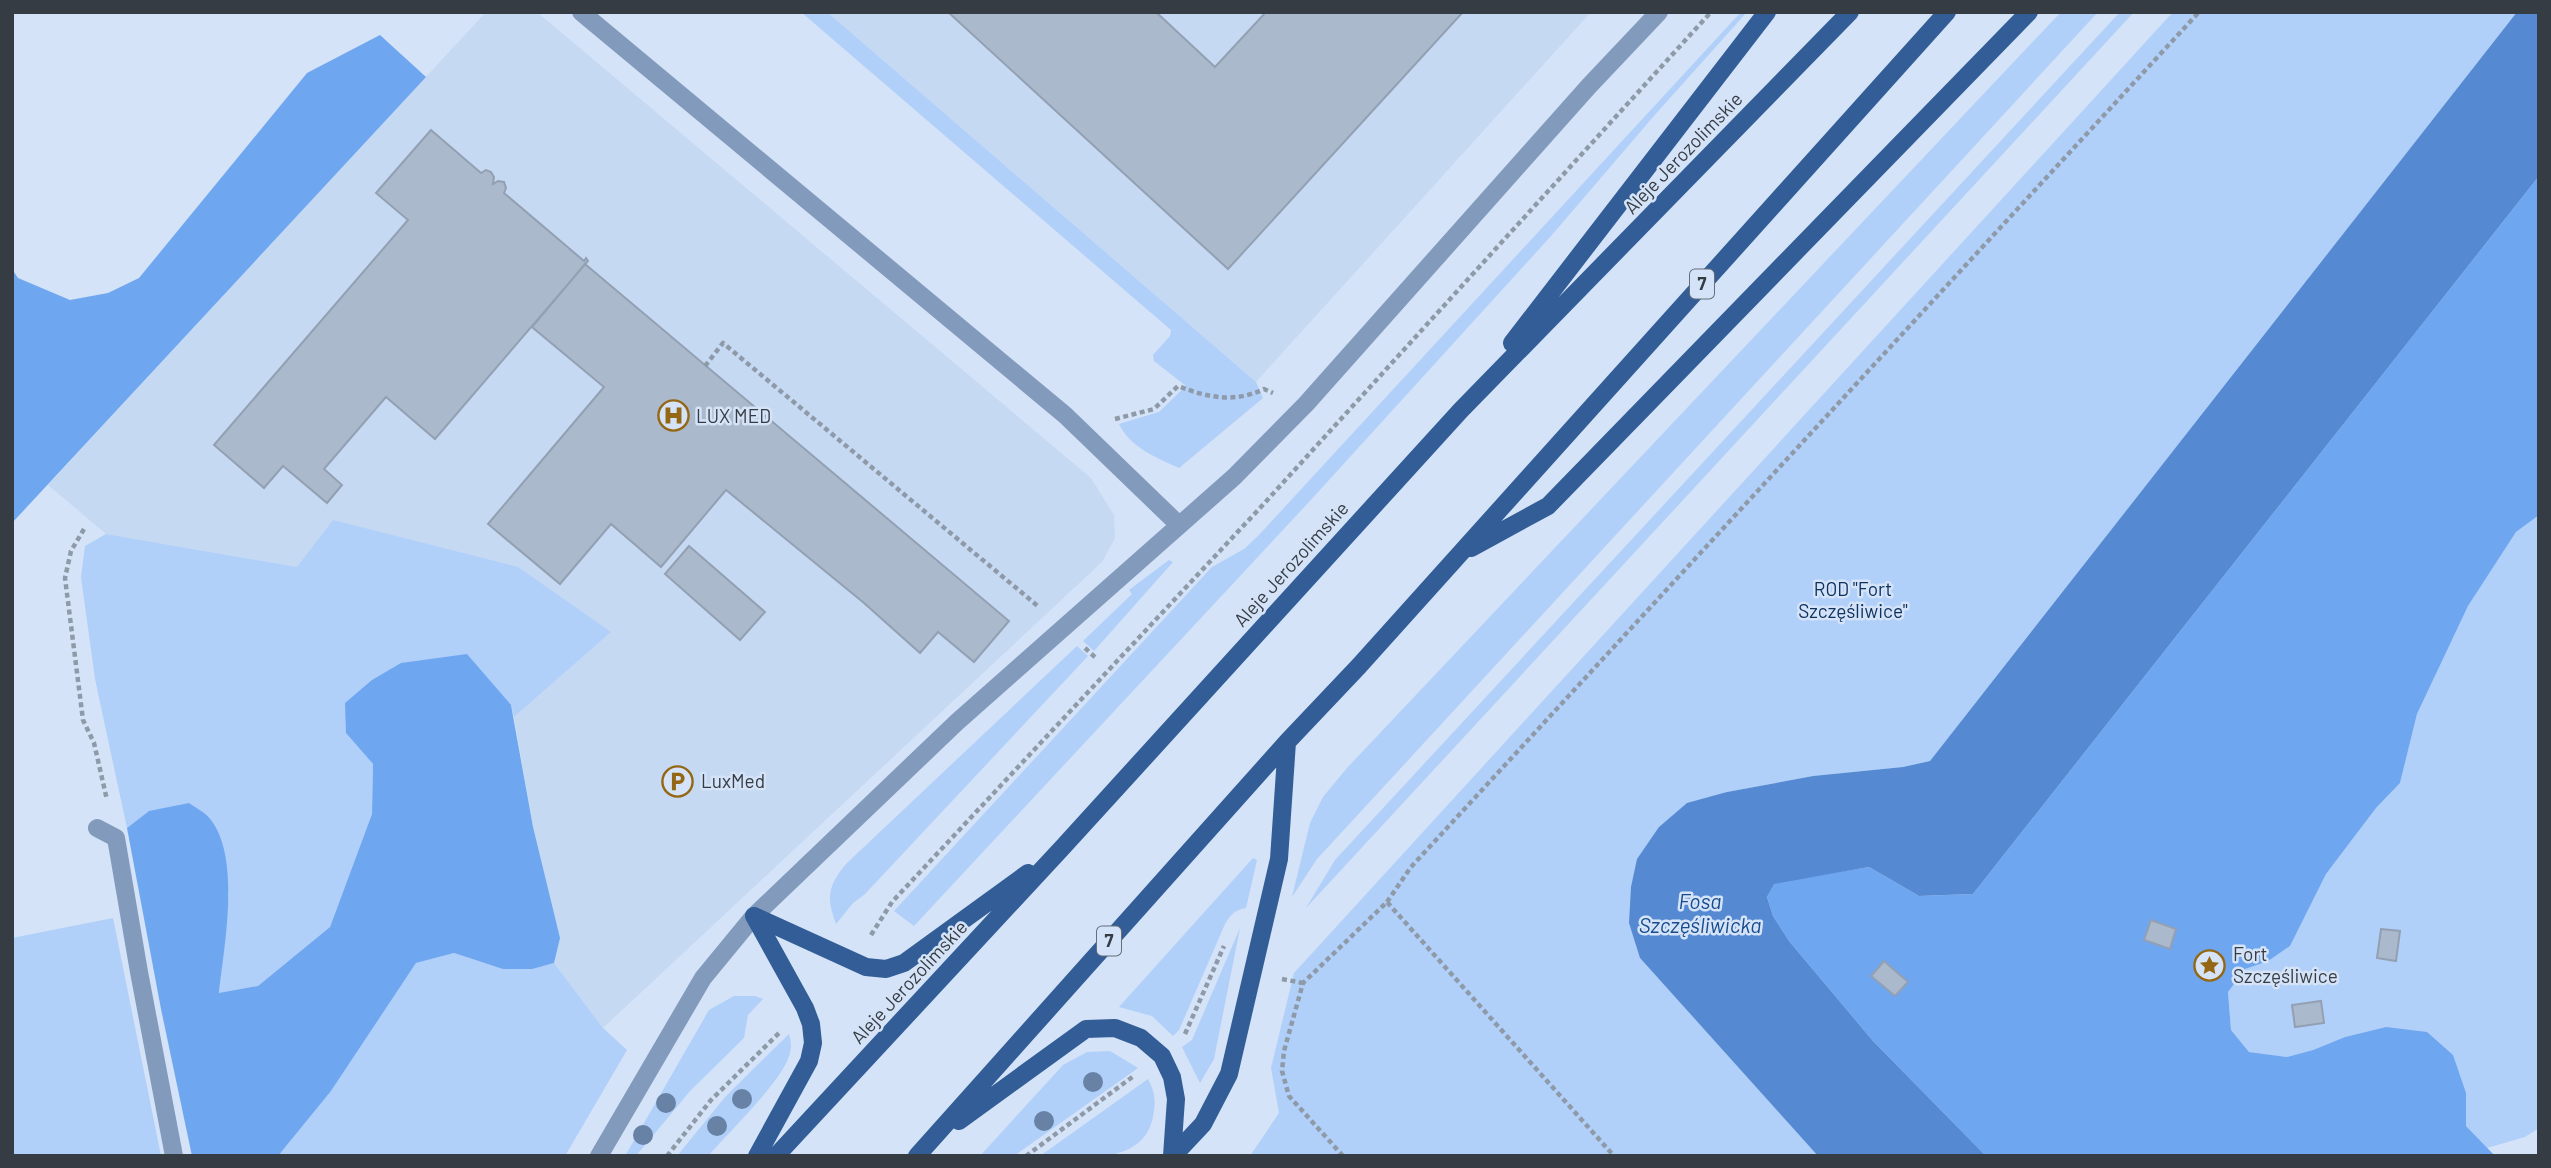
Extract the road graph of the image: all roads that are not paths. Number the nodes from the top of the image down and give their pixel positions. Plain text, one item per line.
1 (581, 12) edge
2 (1659, 12) edge
3 (1767, 12) edge
4 (1850, 12) edge
5 (1947, 12) edge
6 (2029, 12) edge
7 (1461, 410) junction
8 (1178, 524) junction
9 (1457, 556) junction
10 (1287, 742) junction
11 (97, 828) dead end
12 (1062, 848) junction
13 (754, 916) junction
14 (931, 1141) junction
15 (174, 1156) edge
16 (599, 1156) edge
17 (757, 1156) edge
18 (776, 1156) edge
19 (917, 1156) edge
20 (1172, 1156) edge

1 - 8 street
2 - 8 street
3 - 7 main road
4 - 7 main road, Aleje Jerozolimskie
5 - 9 main road, 7
6 - 9 main road
7 - 12 main road, Aleje Jerozolimskie
8 - 13 street
9 - 10 main road, 7
10 - 14 main road, 7
10 - 20 main road
11 - 15 street
12 - 13 main road
12 - 18 main road, Aleje Jerozolimskie
13 - 16 street
13 - 17 main road
14 - 19 main road, 7
14 - 20 main road

